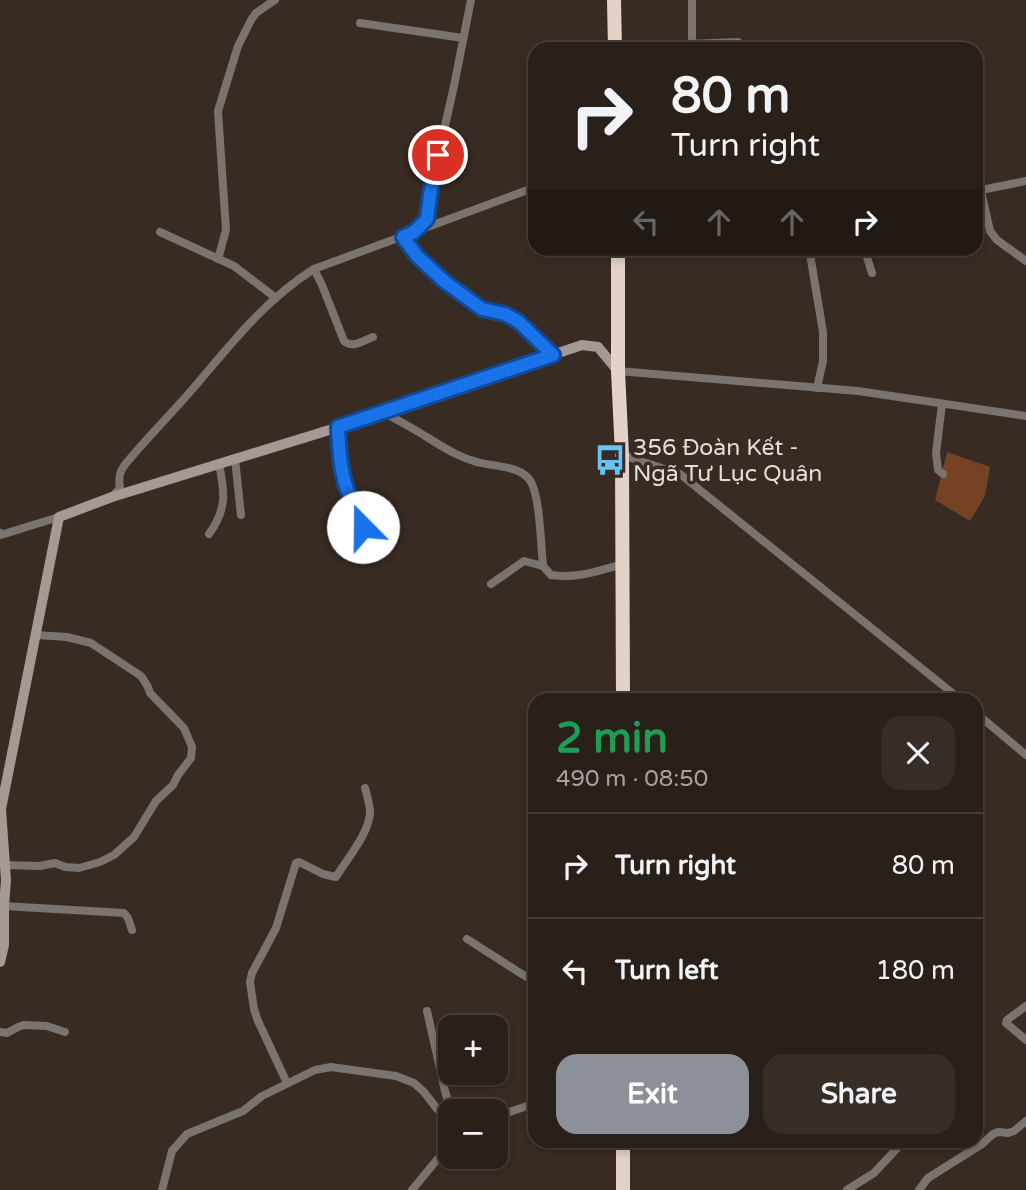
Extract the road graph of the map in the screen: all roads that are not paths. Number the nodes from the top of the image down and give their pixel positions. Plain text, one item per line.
1 (275, 0) edge
2 (471, 0) edge
3 (614, 0) edge
4 (692, 0) edge
5 (360, 23) dead end
6 (463, 38) junction
7 (615, 42) edge
8 (692, 42) edge
9 (1026, 181) edge
10 (528, 190) edge
11 (983, 190) edge
12 (983, 206) edge
13 (160, 232) dead end
14 (414, 232) junction
15 (403, 237) junction
16 (618, 256) edge
17 (810, 256) edge
18 (867, 256) edge
19 (218, 259) junction
20 (1026, 261) edge
21 (314, 270) junction
22 (872, 272) dead end
23 (276, 298) junction
24 (373, 337) dead end
25 (553, 355) junction
26 (618, 371) junction
27 (817, 388) junction
28 (942, 404) junction
29 (383, 412) junction
30 (1026, 416) edge
31 (338, 427) junction
32 (622, 455) junction
33 (234, 459) junction
34 (219, 464) junction
35 (943, 474) dead end
36 (112, 497) junction
37 (241, 515) dead end
38 (59, 517) junction
39 (0, 533) edge
40 (209, 534) dead end
41 (369, 538) dead end
42 (623, 564) junction
43 (542, 566) junction
44 (491, 584) dead end
45 (36, 635) junction
46 (623, 693) edge
47 (952, 693) edge
48 (983, 719) edge
49 (1026, 755) edge
50 (365, 788) dead end
51 (1, 851) edge
52 (4, 865) junction
53 (4, 906) junction
54 (132, 930) dead end
55 (467, 939) dead end
56 (2, 944) edge
57 (0, 962) edge
58 (528, 978) edge
59 (1026, 1006) edge
60 (427, 1011) dead end
61 (0, 1032) edge
62 (65, 1032) dead end
63 (1026, 1040) edge
64 (287, 1083) junction
65 (447, 1099) edge
66 (528, 1106) edge
67 (438, 1110) edge
68 (508, 1113) edge
69 (1026, 1121) edge
70 (983, 1143) edge
71 (623, 1148) edge
72 (897, 1148) edge
73 (976, 1148) edge
74 (438, 1159) edge
75 (162, 1190) edge
76 (412, 1190) edge
77 (623, 1190) edge
78 (846, 1190) edge
79 (919, 1190) edge

1 - 19 street
2 - 6 street
3 - 7 highway
4 - 8 street
5 - 6 street
6 - 14 street
9 - 11 street
10 - 14 street
12 - 20 street
13 - 19 street
14 - 15 street
15 - 21 street
15 - 25 street
16 - 26 highway
17 - 27 street
18 - 22 street
19 - 23 street
21 - 23 street
21 - 24 street
23 - 36 street
25 - 26 street
25 - 29 street
26 - 27 street
26 - 32 highway
27 - 28 street
28 - 30 street
28 - 35 street
29 - 31 street
29 - 43 street
31 - 33 street
31 - 41 street
32 - 42 highway
32 - 47 street
33 - 34 street
33 - 37 street
34 - 36 street
34 - 40 street
36 - 38 street
38 - 39 street
38 - 45 street
42 - 43 street
42 - 46 highway
43 - 44 street
45 - 51 street
45 - 52 street
48 - 49 street
50 - 64 street
51 - 52 street
52 - 53 street
53 - 54 street
53 - 56 street
55 - 58 street
56 - 57 street
59 - 63 street
60 - 65 street
61 - 62 street
64 - 67 street
64 - 75 street
66 - 68 street
69 - 70 street
71 - 77 highway
72 - 78 street
73 - 79 street
74 - 76 street

